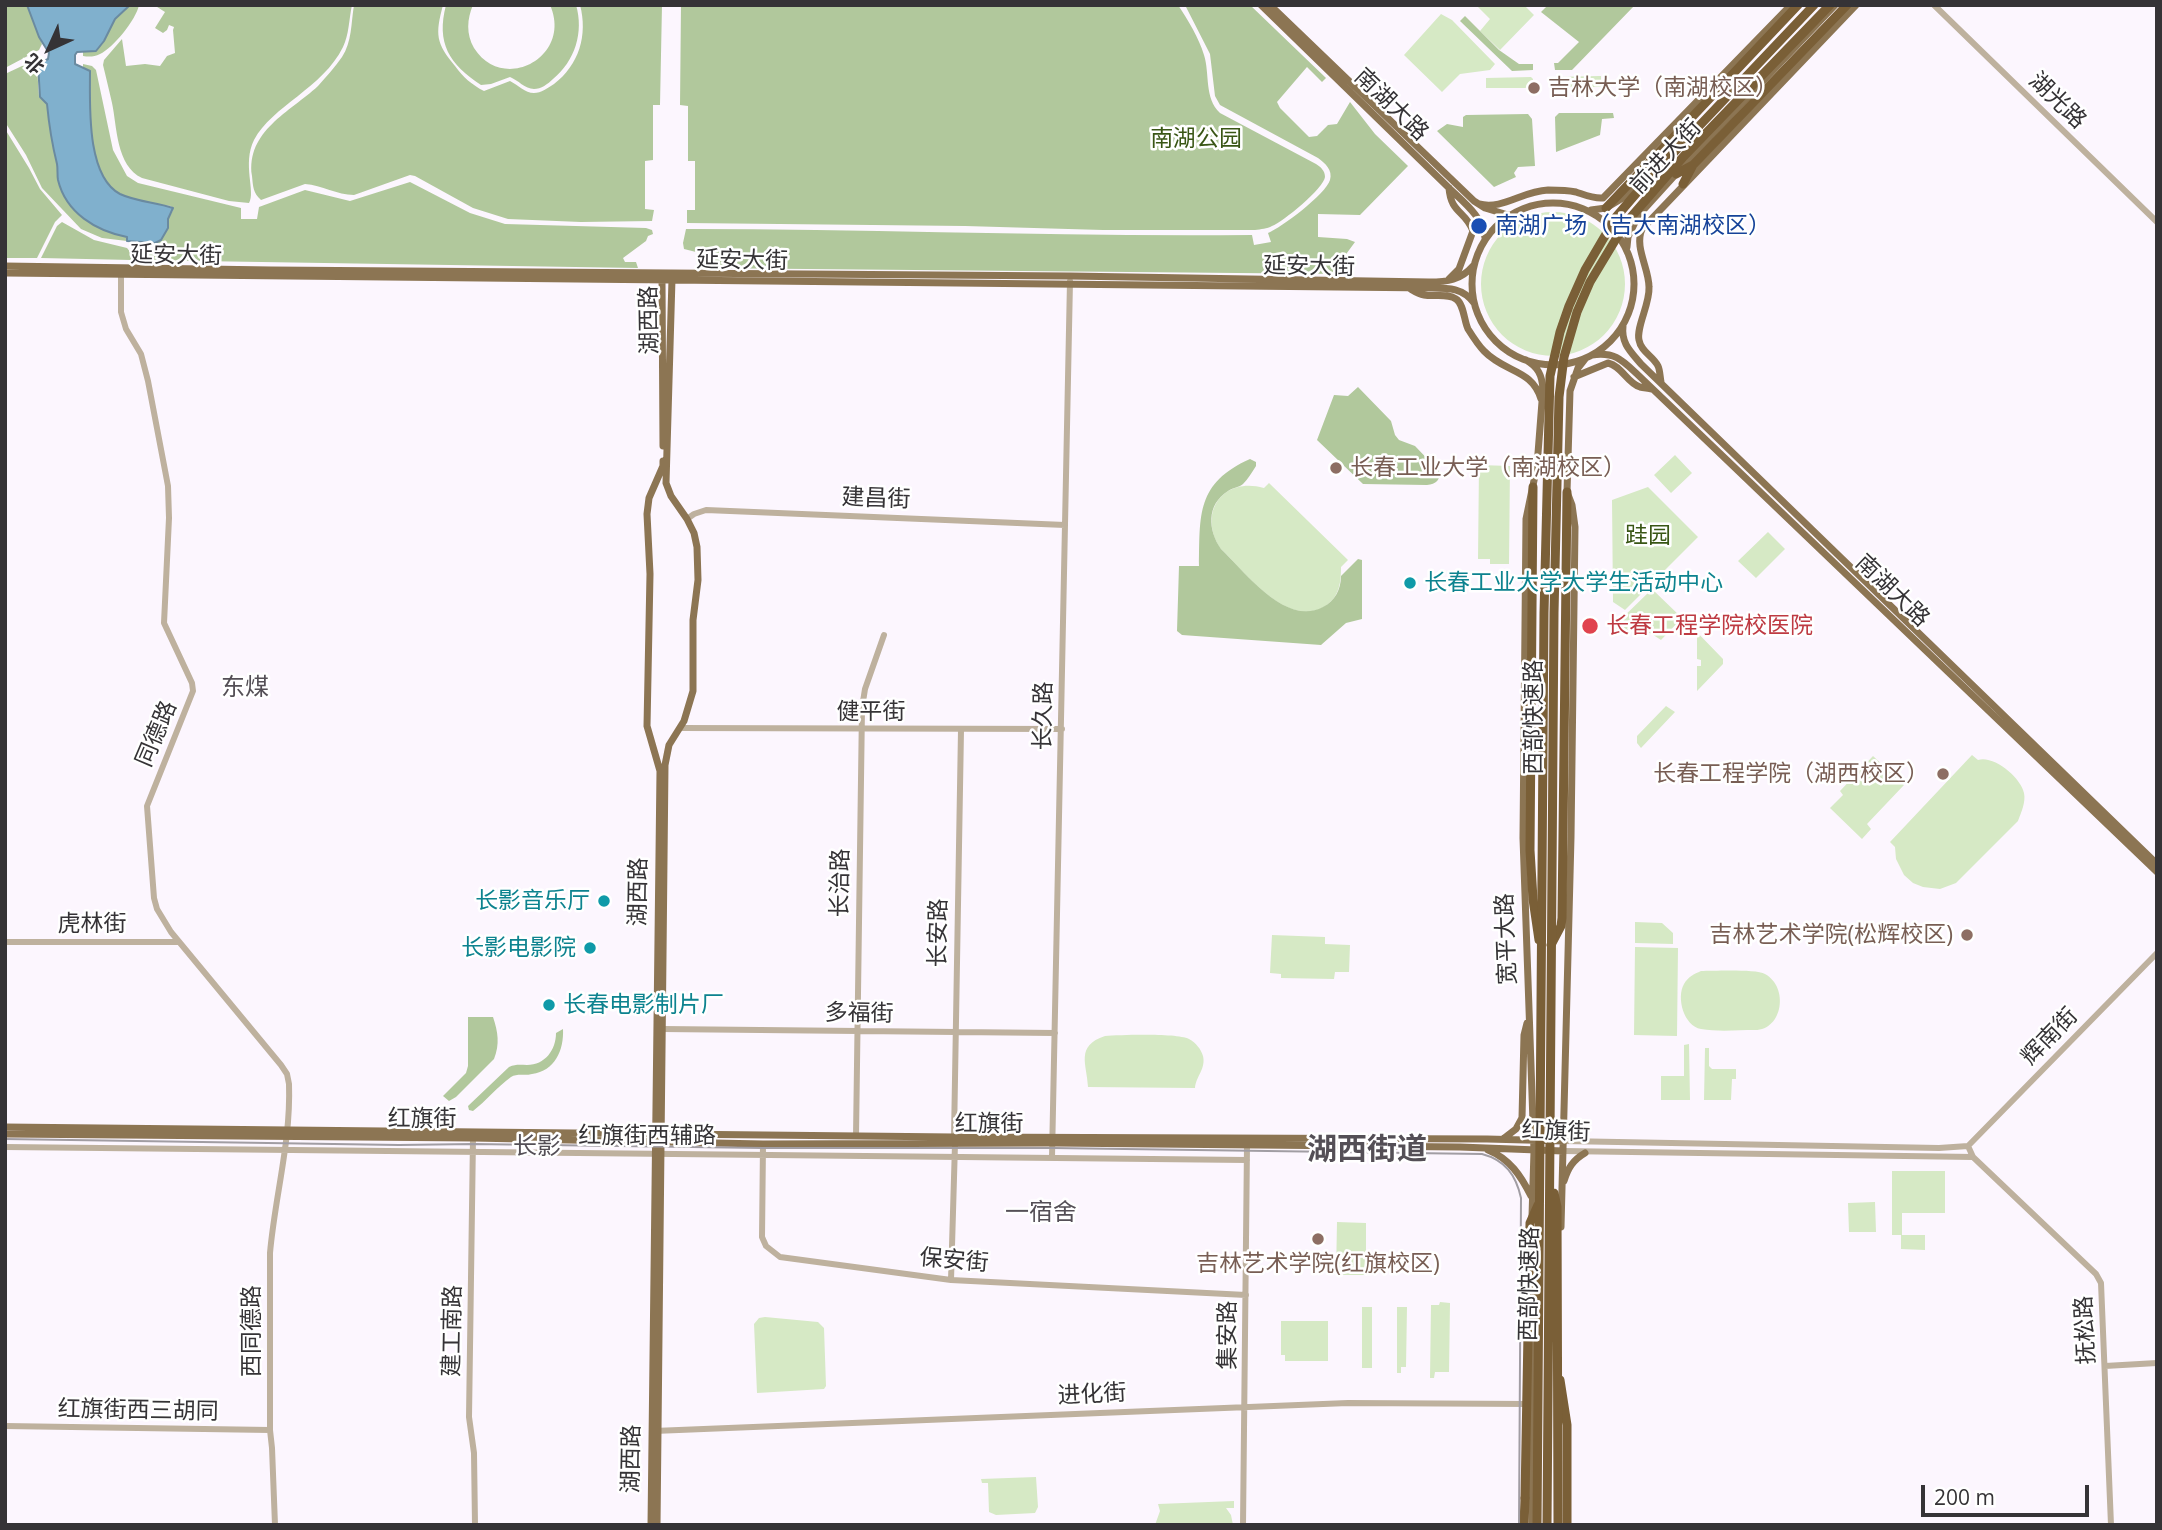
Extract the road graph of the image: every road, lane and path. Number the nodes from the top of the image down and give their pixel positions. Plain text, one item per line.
1 (1261, 5) edge
2 (1270, 5) edge
3 (1791, 5) edge
4 (1798, 5) edge
5 (1812, 5) edge
6 (1830, 5) edge
7 (1835, 5) edge
8 (1847, 5) edge
9 (1856, 5) edge
10 (1934, 5) edge
11 (1693, 165) junction
12 (1676, 174) junction
13 (1683, 184) junction
14 (1448, 187) junction
15 (1479, 204) junction
16 (1606, 208) junction
17 (1586, 210) junction
18 (1509, 215) junction
19 (2157, 222) edge
20 (1644, 225) junction
21 (1485, 238) junction
22 (1629, 256) junction
23 (5, 266) edge
24 (1474, 266) junction
25 (121, 272) junction
26 (5, 273) edge
27 (667, 277) junction
28 (1070, 280) junction
29 (1445, 282) junction
30 (1409, 287) junction
31 (1474, 303) junction
32 (1623, 326) junction
33 (1588, 357) junction
34 (1526, 360) junction
35 (1572, 380) junction
36 (1661, 382) junction
37 (1654, 390) junction
38 (1542, 404) junction
39 (1533, 487) junction
40 (1567, 492) junction
41 (687, 519) junction
42 (1065, 525) junction
43 (884, 635) dead end
44 (680, 728) junction
45 (861, 729) junction
46 (1062, 729) junction
47 (961, 730) junction
48 (2157, 864) edge
49 (2157, 872) edge
50 (5, 942) edge
51 (179, 942) junction
52 (1541, 945) junction
53 (1551, 945) junction
54 (2157, 953) edge
55 (1529, 1016) junction
56 (662, 1029) junction
57 (857, 1032) junction
58 (955, 1032) junction
59 (1055, 1033) junction
60 (5, 1127) edge
61 (5, 1134) edge
62 (287, 1134) junction
63 (856, 1136) junction
64 (473, 1138) junction
65 (659, 1138) junction
66 (1503, 1139) junction
67 (954, 1140) junction
68 (1054, 1140) junction
69 (1533, 1140) junction
70 (1564, 1141) junction
71 (763, 1144) junction
72 (1247, 1145) junction
73 (1968, 1146) junction
74 (5, 1147) edge
75 (1485, 1148) junction
76 (286, 1150) junction
77 (1534, 1151) junction
78 (1563, 1152) junction
79 (473, 1153) junction
80 (1585, 1153) junction
81 (659, 1154) junction
82 (763, 1155) junction
83 (955, 1157) junction
84 (1052, 1157) junction
85 (1973, 1157) junction
86 (1247, 1160) junction
87 (1550, 1175) junction
88 (1562, 1188) junction
89 (1536, 1200) junction
90 (951, 1280) junction
91 (1246, 1295) junction
92 (2157, 1363) edge
93 (2105, 1366) junction
94 (1533, 1404) junction
95 (1245, 1406) junction
96 (5, 1426) edge
97 (270, 1430) junction
98 (655, 1431) junction
99 (275, 1525) edge
100 (475, 1525) edge
101 (651, 1525) edge
102 (657, 1525) edge
103 (1243, 1525) edge
104 (1524, 1525) edge
105 (1534, 1525) edge
106 (1546, 1525) edge
107 (1560, 1525) edge
108 (2111, 1525) edge

1 - 14 main road, 南湖大路
2 - 15 main road, 南湖大路
3 - 15 main road, 前进大街
4 - 16 highway
5 - 16 main road, 前进大街
5 - 52 highway, 西部快速路, bridge
6 - 53 highway, 西部快速路, bridge
7 - 12 main road, 前进大街
8 - 11 highway
9 - 13 main road, 前进大街
10 - 19 street, 湖光路
11 - 12 highway
11 - 13 highway
12 - 22 main road, 前进大街
13 - 20 main road, 前进大街
14 - 21 main road, 南湖大路
14 - 29 main road
15 - 18 main road, 南湖大路
16 - 17 main road, 前进大街
17 - 18 main road
17 - 22 main road
18 - 21 main road
20 - 22 main road
20 - 36 main road
21 - 24 main road
22 - 32 main road
23 - 25 main road, 延安大街
24 - 29 main road, 延安大街
24 - 31 main road
25 - 26 main road, 延安大街
25 - 27 main road, 延安大街
25 - 51 street, 同德路
27 - 28 main road, 延安大街
27 - 41 main road, 湖西路
27 - 65 main road, 湖西路
28 - 29 main road, 延安大街
28 - 30 main road, 延安大街
28 - 42 street, 长久路
30 - 31 main road, 延安大街
30 - 38 main road
31 - 34 main road
32 - 33 main road
32 - 36 main road, 南湖大路
33 - 34 main road
33 - 35 main road
33 - 37 main road, 南湖大路
34 - 38 main road, 宽平大路
35 - 37 main road
35 - 40 main road
36 - 48 main road, 南湖大路
37 - 49 main road, 南湖大路
38 - 39 main road, 宽平大路
39 - 52 highway, bridge
39 - 55 main road, 宽平大路
40 - 53 highway
40 - 70 main road
41 - 42 street, 建昌街
41 - 44 main road, 湖西路
42 - 46 street, 长久路
43 - 45 street, 长治路
44 - 45 street, 健平街
44 - 56 main road, 湖西路
45 - 47 street, 健平街
45 - 57 street, 长治路
46 - 47 street, 健平街
46 - 59 street, 长久路
47 - 58 street, 长安路
50 - 51 street, 虎林街
51 - 62 street, 同德路
52 - 89 highway, 西部快速路, bridge
53 - 87 highway, 西部快速路, bridge
54 - 73 street, 辉南街
55 - 66 main road
55 - 69 main road, 宽平大路
56 - 57 street, 多福街
56 - 65 main road, 湖西路
57 - 58 street, 多福街
57 - 63 street, 长治路
58 - 59 street, 多福街
58 - 67 street, 长安路
59 - 68 street, 长久路
60 - 62 main road, 红旗街
61 - 62 main road, 红旗街
62 - 64 main road, 红旗街
62 - 65 main road, 红旗街
62 - 76 street, 西同德路
63 - 65 main road, 红旗街
63 - 67 main road, 红旗街
64 - 65 main road, 红旗街
64 - 79 street, 建工南路
65 - 71 main road, 红旗街
65 - 81 main road, 湖西路
66 - 68 main road, 红旗街
66 - 69 main road, 红旗街
67 - 68 main road, 红旗街
67 - 71 main road, 红旗街
67 - 83 street, 长安路
68 - 72 main road, 红旗街
68 - 84 street, 长久路
69 - 70 main road, 红旗街
69 - 77 main road, 宽平大路
70 - 73 street, 红旗街
70 - 78 main road
71 - 82 street, 保安街
72 - 75 main road, 红旗街
72 - 86 street, 集安路
73 - 85 street, 抚松路
74 - 76 street, 红旗街西辅路
75 - 77 main road, 红旗街
75 - 89 main road
76 - 79 street, 红旗街西辅路
76 - 97 street, 西同德路
77 - 78 main road, 红旗街
77 - 89 main road, 宽平大路
78 - 80 street, 红旗街
78 - 88 main road
79 - 81 street, 红旗街西辅路
79 - 100 street, 建工南路
80 - 85 street, 红旗街
80 - 88 main road
81 - 82 street, 红旗街西辅路
81 - 98 main road, 湖西路
82 - 83 street, 红旗街西辅路
82 - 90 street, 保安街
83 - 84 street, 红旗街西辅路
83 - 90 street, 长安路
84 - 86 street, 红旗街西辅路
85 - 93 street, 抚松路
86 - 91 street, 集安路
87 - 106 highway, 西部快速路, bridge
87 - 107 highway, bridge
88 - 107 main road
89 - 94 main road, 宽平大路
89 - 104 highway, bridge
89 - 105 highway, 西部快速路, bridge
90 - 91 street, 保安街
91 - 95 street, 集安路
92 - 93 street
93 - 108 street, 抚松路
94 - 95 street, 进化街
94 - 105 main road, 宽平大路
95 - 98 street, 进化街
95 - 103 street, 集安路
96 - 97 street, 红旗街西三胡同
97 - 99 street, 西同德路
98 - 101 main road, 湖西路
98 - 102 main road, 湖西路

